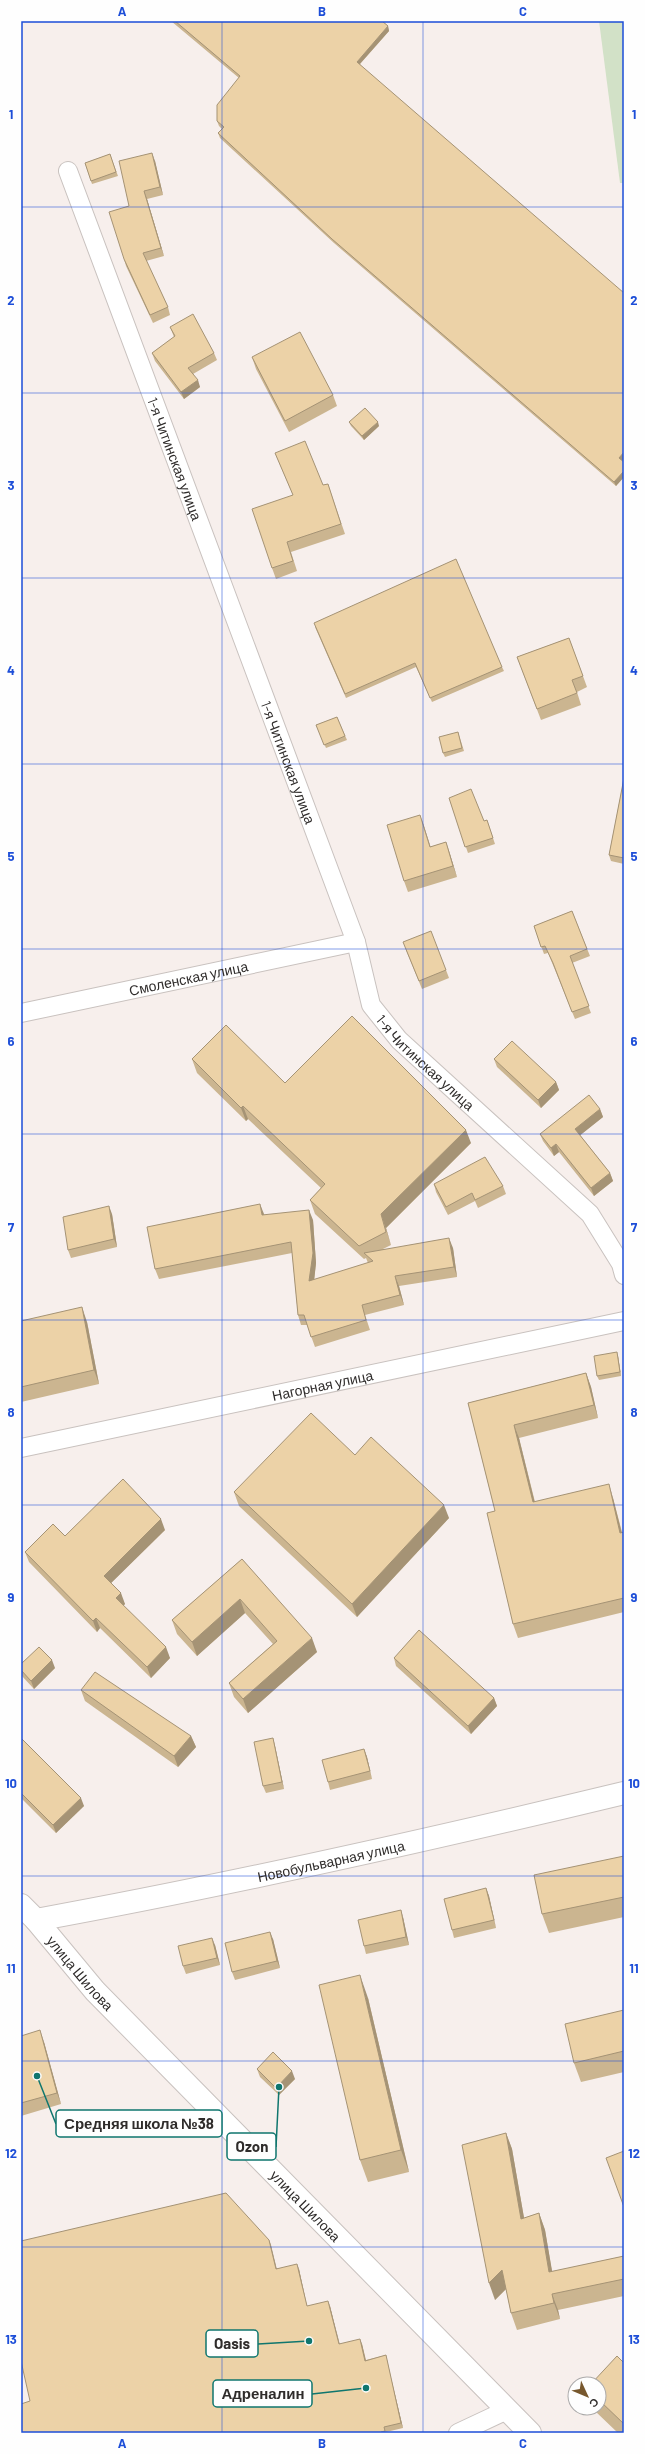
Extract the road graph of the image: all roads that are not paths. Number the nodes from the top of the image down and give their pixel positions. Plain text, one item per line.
1 (68, 171) dead end
2 (356, 942) junction
3 (21, 1013) edge
4 (624, 1275) edge
5 (624, 1321) edge
6 (21, 1448) edge
7 (624, 1793) edge
8 (21, 1905) edge
9 (26, 1923) edge
10 (507, 2410) junction
11 (458, 2433) edge
12 (530, 2433) edge

1 - 2 street, 1-я Читинская улица
2 - 3 street, Смоленская улица
2 - 4 street, 1-я Читинская улица
5 - 6 street, Нагорная улица
7 - 9 main road, Новобульварная улица
8 - 9 main road, улица Шилова
9 - 10 main road, улица Шилова
10 - 11 street
10 - 12 main road, улица Шилова

